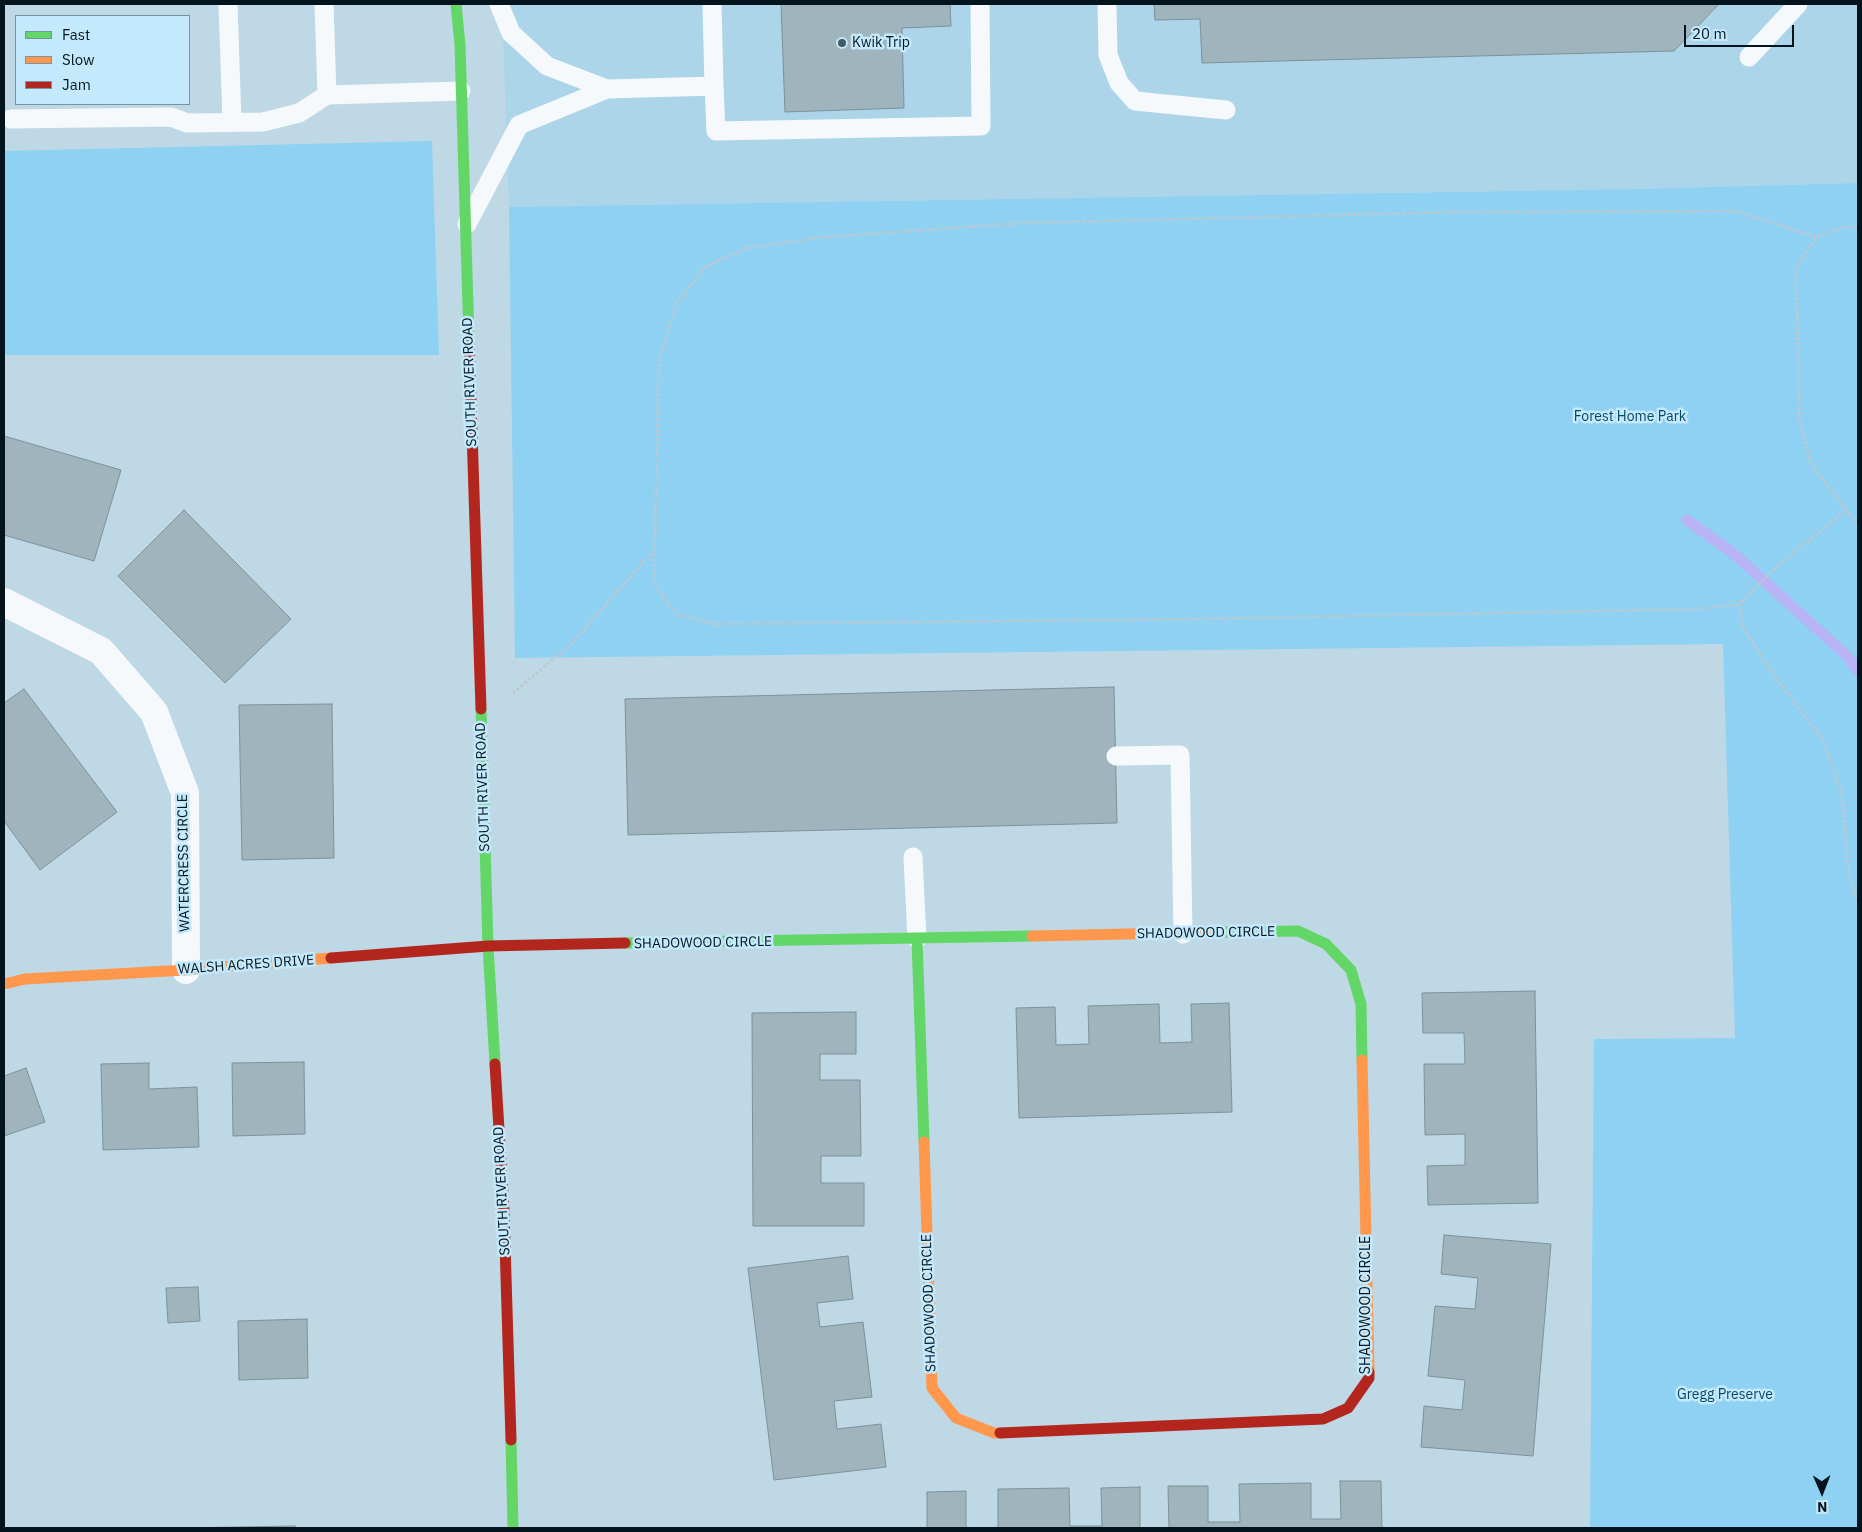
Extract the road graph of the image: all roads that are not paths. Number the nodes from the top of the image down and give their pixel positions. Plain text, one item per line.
1 (228, 4) edge
2 (324, 4) edge
3 (456, 4) edge
4 (467, 4) edge
5 (499, 4) edge
6 (712, 4) edge
7 (980, 4) edge
8 (1108, 4) edge
9 (1798, 4) edge
10 (460, 45) junction
11 (1749, 57) dead end
12 (714, 86) junction
13 (607, 89) junction
14 (461, 91) junction
15 (327, 95) junction
16 (1226, 110) dead end
17 (10, 119) dead end
18 (232, 122) junction
19 (465, 228) junction
20 (4, 602) edge
21 (1116, 756) dead end
22 (913, 857) dead end
23 (1183, 934) junction
24 (917, 939) junction
25 (488, 946) junction
26 (186, 970) junction
27 (4, 984) edge
28 (513, 1528) edge

1 - 18 lane
2 - 15 lane
3 - 10 street, SOUTH RIVER ROAD
4 - 10 street, SOUTH RIVER ROAD
5 - 13 lane
6 - 12 lane
7 - 12 lane
8 - 16 lane
9 - 11 lane
10 - 14 street, SOUTH RIVER ROAD
12 - 13 lane
13 - 19 lane
14 - 15 lane
14 - 19 street, SOUTH RIVER ROAD
15 - 18 lane
17 - 18 lane
19 - 25 street, SOUTH RIVER ROAD
20 - 26 street, WATERCRESS CIRCLE
21 - 23 lane
22 - 24 lane
23 - 24 street, SHADOWOOD CIRCLE
23 - 24 street, SHADOWOOD CIRCLE
24 - 25 street, SHADOWOOD CIRCLE
25 - 26 street, WALSH ACRES DRIVE
25 - 28 street, SOUTH RIVER ROAD
26 - 27 street, WALSH ACRES DRIVE

